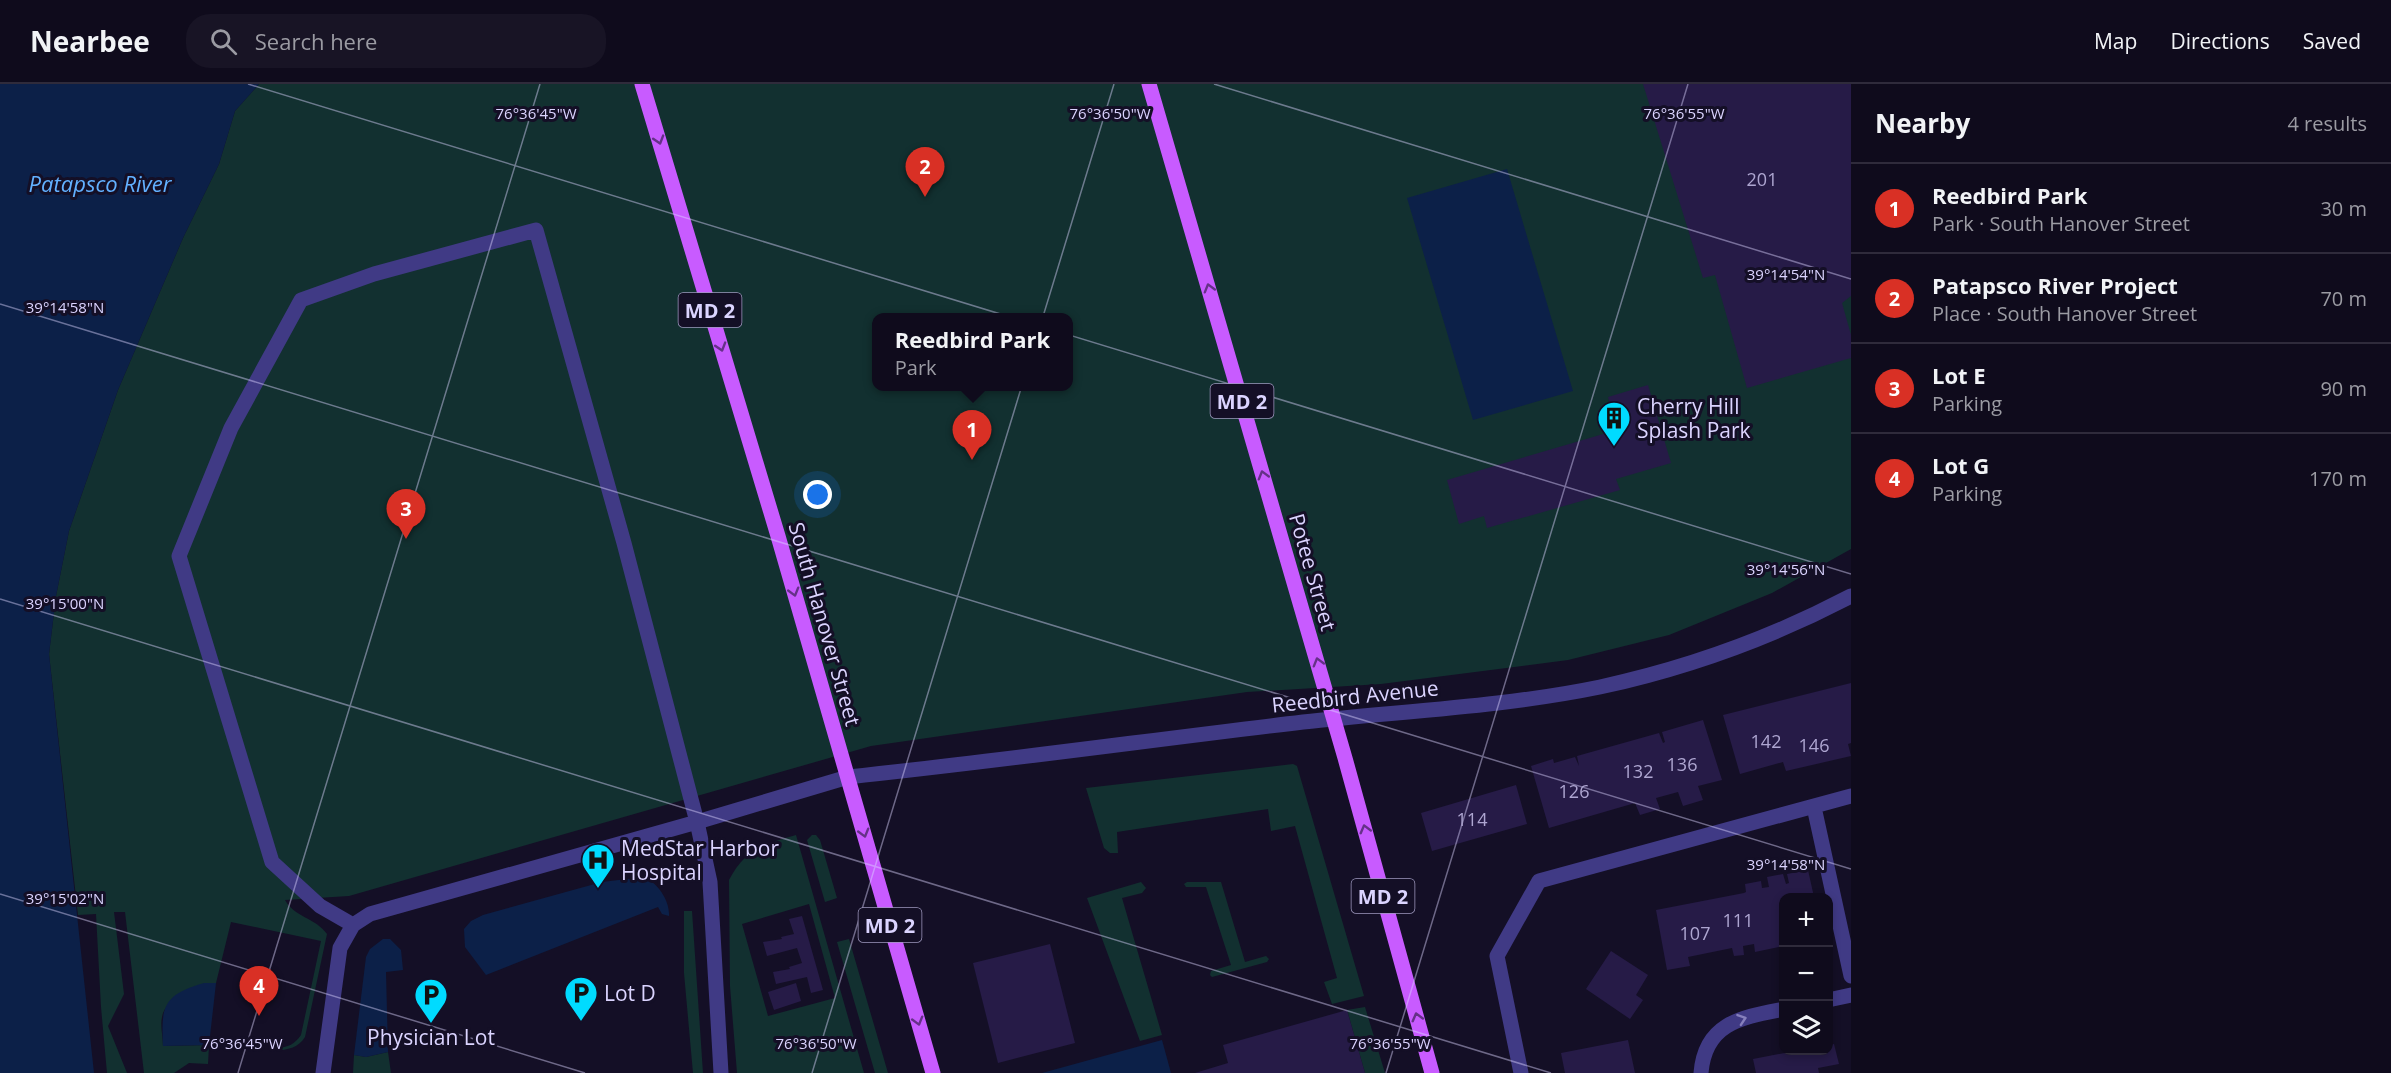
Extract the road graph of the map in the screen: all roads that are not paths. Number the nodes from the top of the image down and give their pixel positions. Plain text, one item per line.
1 (642, 84) edge
2 (1149, 84) edge
3 (1851, 596) edge
4 (1334, 719) junction
5 (848, 777) junction
6 (1851, 796) edge
7 (1814, 807) junction
8 (697, 822) junction
9 (353, 925) junction
10 (1851, 976) edge
11 (1851, 995) edge
12 (1833, 999) edge
13 (1779, 1010) edge
14 (323, 1073) edge
15 (721, 1073) edge
16 (933, 1073) edge
17 (1432, 1073) edge
18 (1521, 1073) edge
19 (1701, 1073) edge

1 -> 5 main road, South Hanover Street / MD 2
4 -> 2 main road, Potee Street / MD 2
3 - 4 street, Reedbird Avenue
4 - 5 street, Reedbird Avenue
17 -> 4 main road, Potee Street / MD 2
5 - 8 street, Reedbird Avenue
5 -> 16 main road, South Hanover Street / MD 2
6 - 7 street
7 - 10 street
7 - 18 street
8 - 9 street, Reedbird Avenue
8 - 9 street
8 - 15 street
9 - 14 street
11 - 12 street
19 -> 13 street

